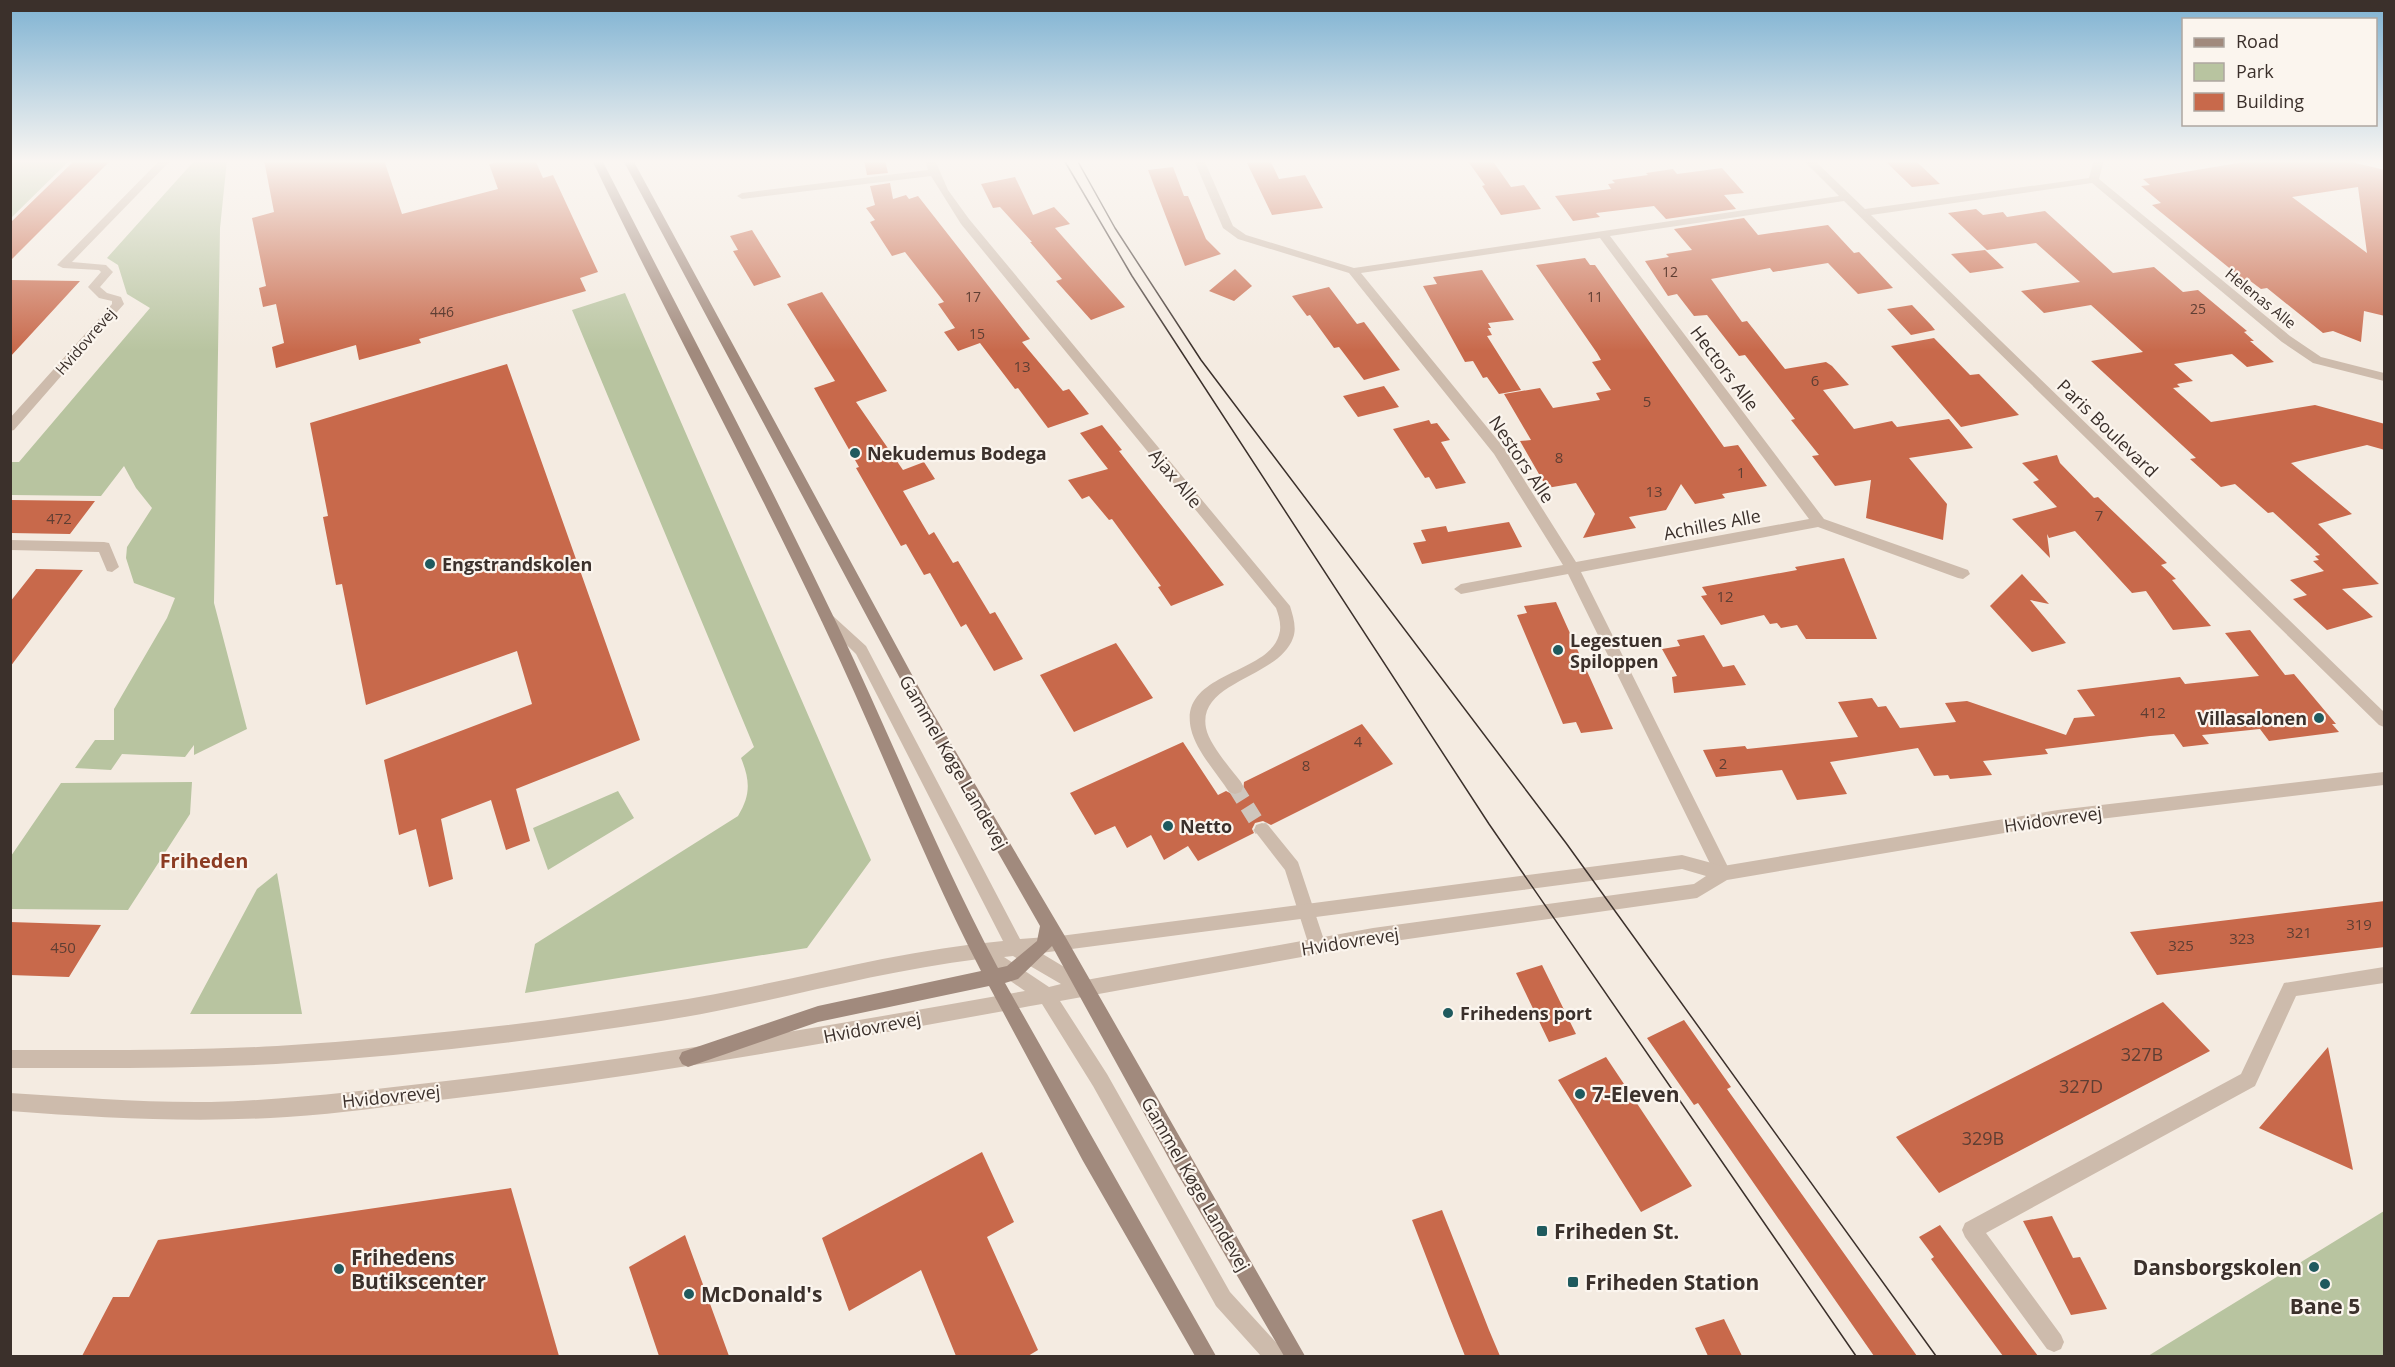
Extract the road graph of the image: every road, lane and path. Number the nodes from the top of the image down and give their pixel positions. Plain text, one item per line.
1 (103, 224) edge
2 (629, 224) edge
3 (662, 224) edge
4 (969, 224) edge
5 (1226, 224) edge
6 (1672, 224) edge
7 (1873, 224) edge
8 (2147, 224) edge
9 (1603, 234) junction
10 (1353, 271) junction
11 (2385, 377) edge
12 (10, 427) edge
13 (1819, 522) junction
14 (10, 545) edge
15 (112, 567) dead end
16 (1573, 569) junction
17 (1963, 574) dead end
18 (1461, 589) dead end
19 (828, 621) junction
20 (2385, 721) edge
21 (2385, 779) edge
22 (1235, 787) tunnel mouth
23 (1262, 830) tunnel mouth
24 (1723, 873) junction
25 (1306, 912) junction
26 (1317, 946) junction
27 (1016, 948) junction
28 (1045, 949) junction
29 (980, 950) junction
30 (2385, 975) edge
31 (1003, 976) junction
32 (1085, 988) junction
33 (1046, 995) junction
34 (1007, 1002) junction
35 (688, 1058) junction
36 (10, 1059) edge
37 (10, 1102) edge
38 (2054, 1342) dead end
39 (1206, 1356) edge
40 (1275, 1356) edge
41 (1296, 1356) edge

1 - 12 street, Hvidovrevej
2 - 19 main road
3 - 28 main road, Gammel Køge Landevej
4 - 22 street, Ajax Alle
5 - 10 street
6 - 9 street
7 - 20 street, Paris Boulevard
8 - 11 street, Helenas Alle
9 - 10 street
9 - 13 street, Hectors Alle
10 - 16 street, Nestors Alle
13 - 16 street, Achilles Alle
13 - 17 street
14 - 15 street
16 - 18 street, Achilles Alle
16 - 24 street, Nestors Alle
19 - 27 street
19 - 29 main road
21 - 24 street, Hvidovrevej
23 - 25 street
24 - 25 street, Hvidovrevej
24 - 26 street, Hvidovrevej
25 - 26 street
25 - 28 street, Hvidovrevej
26 - 32 street, Hvidovrevej
27 - 28 street, Hvidovrevej
27 - 29 street, Hvidovrevej
28 - 31 main road
28 - 32 main road, Gammel Køge Landevej
28 - 32 street
29 - 31 street
29 - 36 street, Hvidovrevej
30 - 38 street
31 - 33 street
31 - 34 main road
31 - 35 main road
32 - 33 street, Hvidovrevej
32 - 41 main road, Gammel Køge Landevej
33 - 34 street, Hvidovrevej
33 - 40 street
34 - 35 street, Hvidovrevej
34 - 39 main road
35 - 37 street, Hvidovrevej

